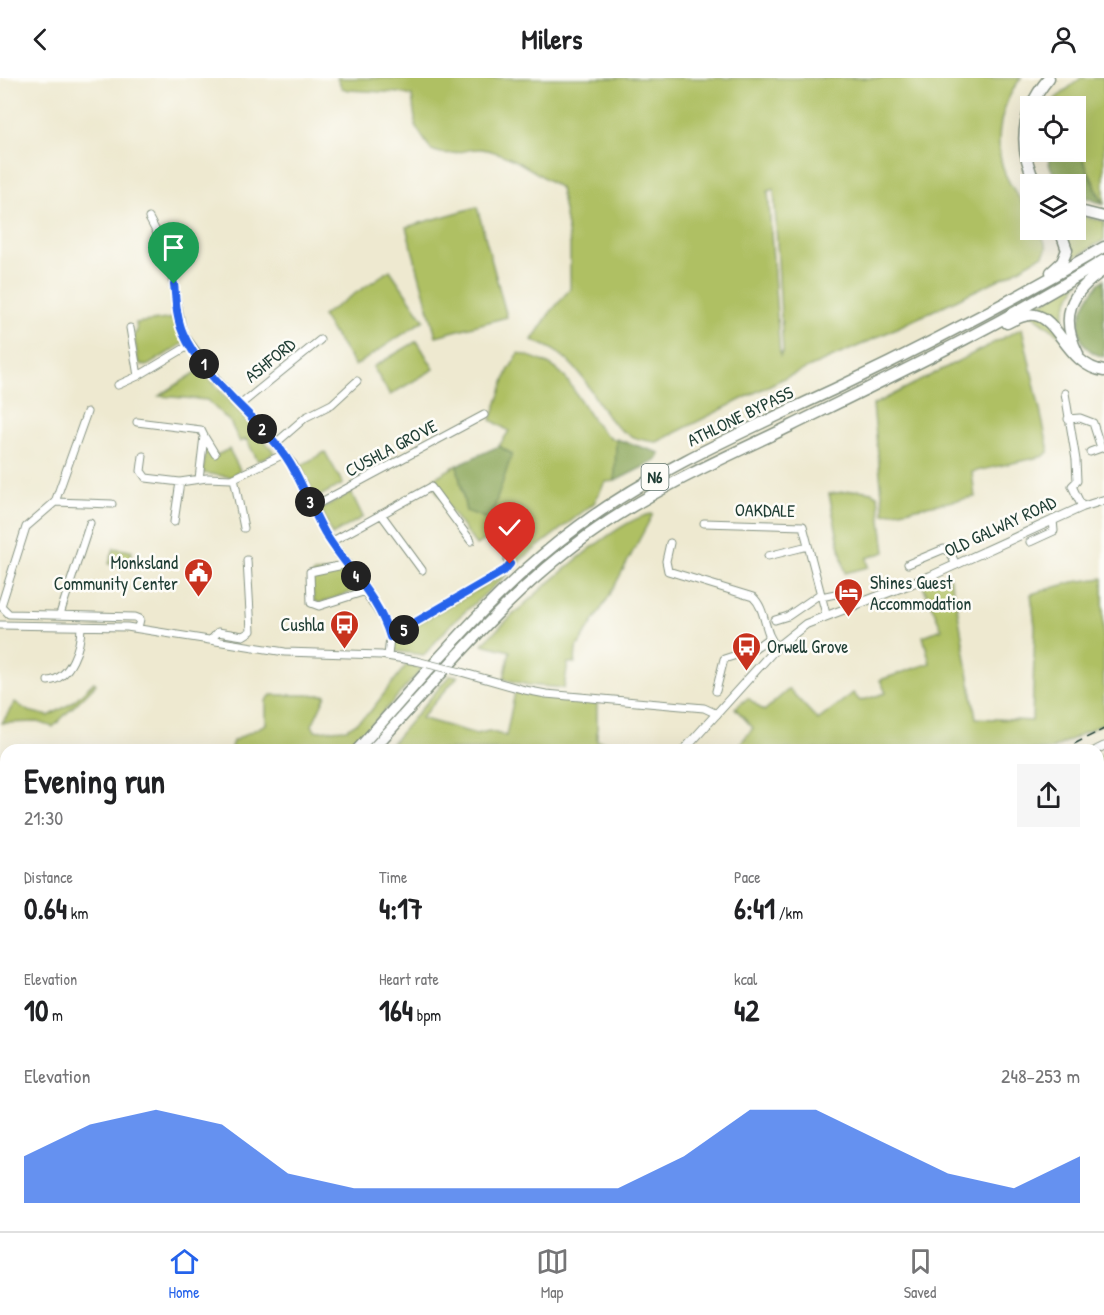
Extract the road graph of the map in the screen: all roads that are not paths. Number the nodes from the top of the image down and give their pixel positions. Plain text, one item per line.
1 (1049, 78) edge
2 (1057, 78) edge
3 (1044, 96) edge
4 (1032, 174) edge
5 (1086, 212) edge
6 (1104, 217) edge
7 (149, 218) dead end
8 (1064, 240) edge
9 (1104, 247) edge
10 (1104, 260) edge
11 (1104, 270) edge
12 (1019, 295) junction
13 (130, 328) dead end
14 (973, 335) junction
15 (320, 339) dead end
16 (190, 345) junction
17 (1082, 362) junction
18 (1104, 371) edge
19 (138, 376) junction
20 (357, 381) dead end
21 (118, 385) dead end
22 (1065, 393) dead end
23 (240, 405) junction
24 (87, 412) dead end
25 (484, 415) dead end
26 (1068, 419) junction
27 (136, 422) dead end
28 (204, 436) junction
29 (276, 443) junction
30 (1090, 452) dead end
31 (1103, 452) edge
32 (284, 453) junction
33 (215, 454) dead end
34 (143, 456) dead end
35 (234, 478) junction
36 (199, 479) junction
37 (180, 482) junction
38 (1104, 500) edge
39 (55, 502) junction
40 (112, 504) dead end
41 (312, 507) junction
42 (1082, 507) junction
43 (381, 514) junction
44 (1053, 520) junction
45 (174, 522) dead end
46 (90, 523) dead end
47 (704, 523) dead end
48 (244, 528) dead end
49 (471, 541) dead end
50 (331, 542) junction
51 (1030, 542) dead end
52 (670, 543) dead end
53 (808, 546) junction
54 (508, 549) dead end
55 (768, 556) dead end
56 (247, 560) dead end
57 (348, 564) junction
58 (908, 564) dead end
59 (957, 564) junction
60 (422, 570) dead end
61 (366, 591) junction
62 (845, 592) dead end
63 (820, 596) junction
64 (1, 603) edge
65 (60, 614) junction
66 (826, 614) junction
67 (775, 621) dead end
68 (0, 625) edge
69 (81, 626) junction
70 (138, 628) junction
71 (390, 637) junction
72 (769, 638) junction
73 (211, 640) junction
74 (777, 647) junction
75 (388, 656) junction
76 (48, 681) dead end
77 (716, 691) dead end
78 (717, 714) junction
79 (363, 744) edge
80 (378, 744) edge
81 (690, 744) edge

1 - 4 highway
2 - 3 highway
5 - 6 highway
7 - 16 street
8 - 12 highway
9 - 12 highway, ATHLONE BYPASS / N6
10 - 14 highway, ATHLONE BYPASS / N6
11 - 17 highway
12 - 79 highway, ATHLONE BYPASS / N6
13 - 19 street
14 - 17 highway
14 - 80 highway, ATHLONE BYPASS / N6
15 - 23 street, ASHFORD
16 - 19 street
16 - 23 street
17 - 18 highway
19 - 21 street
20 - 29 street
22 - 26 street
23 - 29 street
24 - 39 street
25 - 41 street, CUSHLA GROVE
26 - 31 street
26 - 42 street
27 - 28 street
28 - 33 street
28 - 36 street
29 - 32 street
30 - 31 street
32 - 35 street
32 - 41 street
34 - 37 street
35 - 36 street
35 - 48 street
36 - 37 street
37 - 45 street
38 - 42 main road, OLD GALWAY ROAD
39 - 40 street
39 - 64 street
41 - 50 street
42 - 44 main road, OLD GALWAY ROAD
43 - 49 street
43 - 50 street
43 - 60 street
44 - 51 street
44 - 59 main road, OLD GALWAY ROAD
46 - 65 street
47 - 53 street, OAKDALE
50 - 57 street
52 - 72 street
53 - 55 street
53 - 63 street, OAKDALE
54 - 71 street
56 - 73 street
57 - 61 street
57 - 61 street
58 - 59 street
59 - 66 main road, OLD GALWAY ROAD
61 - 71 street
62 - 63 street
63 - 66 street, OAKDALE
63 - 67 street
64 - 65 street
65 - 70 street
66 - 74 main road, OLD GALWAY ROAD
68 - 69 street
69 - 70 street
69 - 76 street
70 - 73 street
71 - 75 street
72 - 74 street
72 - 77 street
73 - 75 street
74 - 78 main road, OLD GALWAY ROAD
75 - 78 street, bridge
78 - 81 main road, OLD GALWAY ROAD

